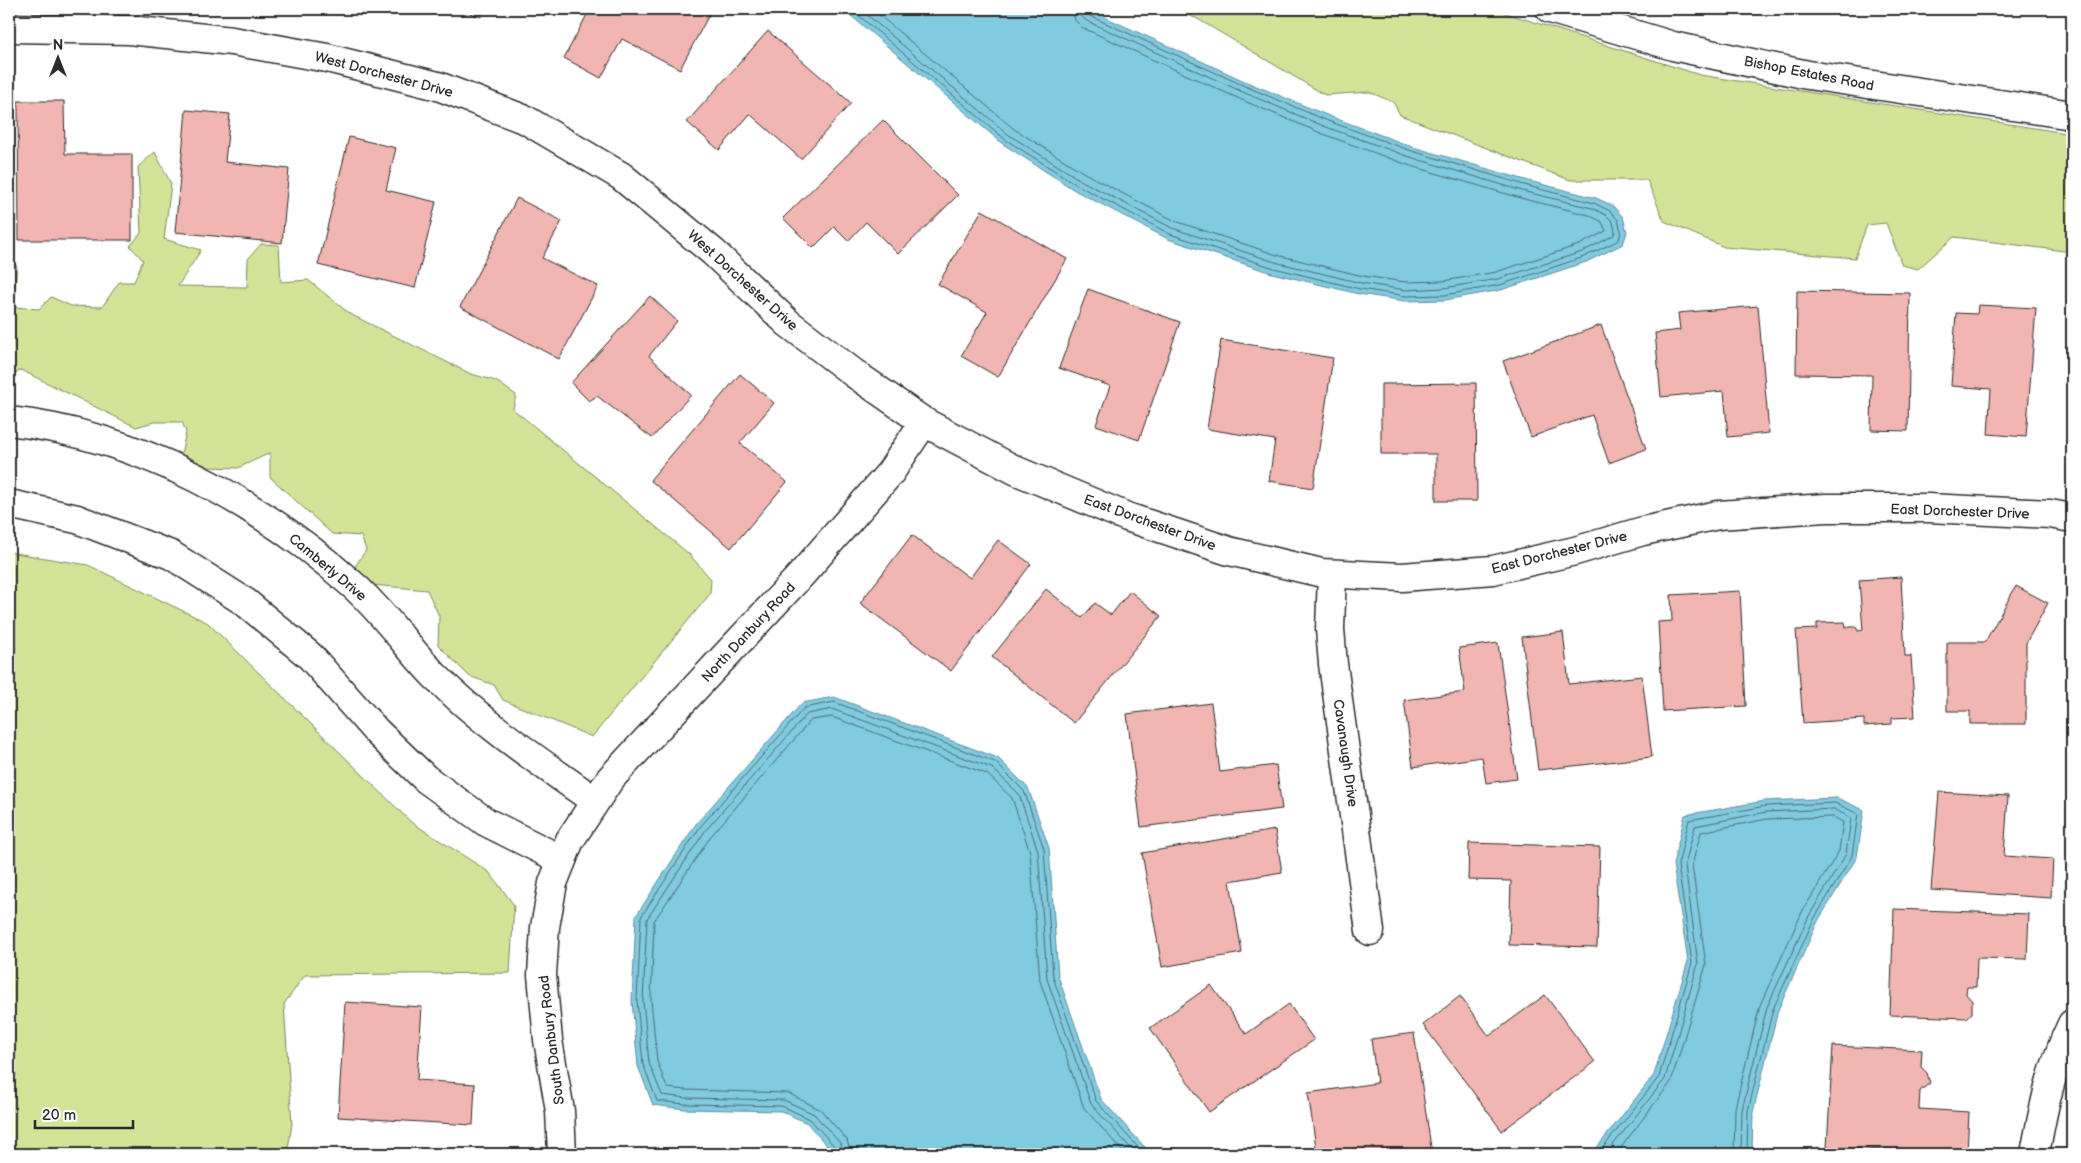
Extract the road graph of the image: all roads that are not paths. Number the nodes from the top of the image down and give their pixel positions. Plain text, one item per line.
1 (1550, 9) edge
2 (9, 28) edge
3 (2072, 115) edge
4 (9, 421) edge
5 (924, 422) junction
6 (9, 504) edge
7 (2072, 518) edge
8 (1332, 574) junction
9 (595, 801) junction
10 (566, 850) junction
11 (1370, 931) dead end
12 (2072, 1024) edge
13 (562, 1154) edge
14 (2036, 1154) edge

1 - 3 street, Bishop Estates Road
2 - 5 street, West Dorchester Drive
4 - 9 street, Camberly Drive
5 - 8 street, East Dorchester Drive
5 - 9 street, North Danbury Road
6 - 10 street
7 - 8 street, East Dorchester Drive
8 - 11 street, Cavanaugh Drive
9 - 10 street, North Danbury Road
10 - 13 street, South Danbury Road
12 - 14 street

